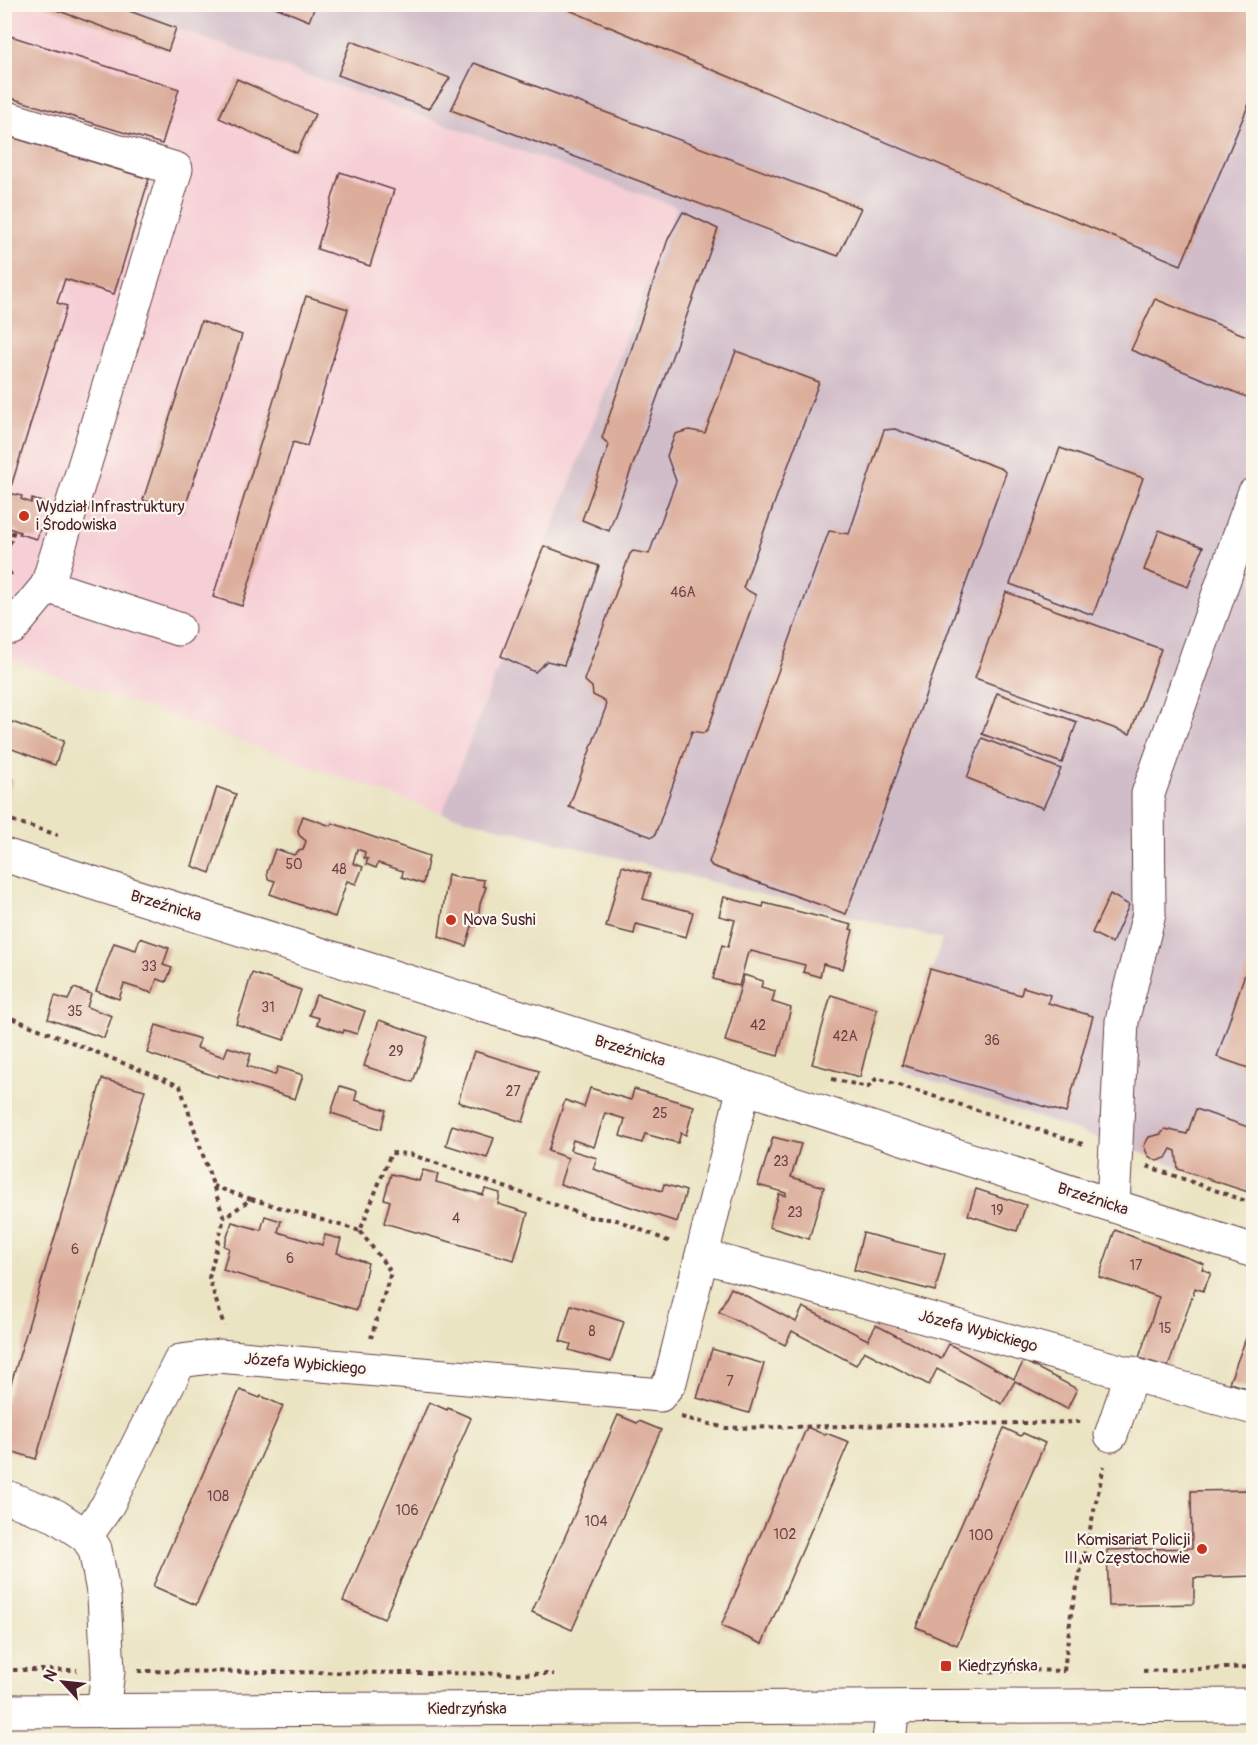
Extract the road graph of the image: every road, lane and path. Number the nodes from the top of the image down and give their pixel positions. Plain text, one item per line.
1 (4, 117) edge
2 (1254, 494) edge
3 (14, 530) dead end
4 (4, 561) edge
5 (47, 586) junction
6 (4, 625) edge
7 (178, 629) dead end
8 (4, 818) edge
9 (61, 836) dead end
10 (4, 855) edge
11 (4, 1015) edge
12 (823, 1076) dead end
13 (744, 1087) junction
14 (1115, 1155) junction
15 (213, 1186) junction
16 (252, 1200) junction
17 (1254, 1204) edge
18 (1113, 1205) junction
19 (224, 1218) junction
20 (360, 1231) junction
21 (1254, 1251) edge
22 (702, 1256) junction
23 (225, 1330) dead end
24 (368, 1346) dead end
25 (1132, 1373) junction
26 (660, 1395) junction
27 (1254, 1408) edge
28 (1113, 1428) junction
29 (4, 1496) edge
30 (86, 1536) junction
31 (1254, 1667) edge
32 (4, 1670) edge
33 (108, 1671) junction
34 (1064, 1671) junction
35 (1137, 1671) dead end
36 (980, 1672) dead end
37 (1073, 1672) dead end
38 (560, 1674) dead end
39 (1254, 1705) edge
40 (893, 1708) junction
41 (4, 1711) edge
42 (103, 1711) junction
43 (889, 1740) edge

1 - 5 street
2 - 14 street
3 - 4 path
5 - 6 street
5 - 7 street
8 - 9 path
10 - 13 street, Brzeźnicka
11 - 15 path
12 - 14 path
13 - 18 street, Brzeźnicka
13 - 22 street
14 - 17 path
14 - 18 street
15 - 16 path
15 - 19 path
16 - 19 path
16 - 20 path
18 - 21 street, Brzeźnicka
19 - 23 path
20 - 22 path
20 - 24 path
22 - 25 street, Józefa Wybickiego
22 - 26 street
25 - 27 street, Józefa Wybickiego
25 - 28 street
26 - 28 path
26 - 30 street, Józefa Wybickiego
28 - 34 path
29 - 30 street
30 - 33 street
31 - 35 path
32 - 33 path
33 - 38 path
33 - 42 street
34 - 36 path
34 - 37 path
39 - 40 street, Kiedrzyńska
40 - 42 street, Kiedrzyńska
40 - 43 street
41 - 42 street, Kiedrzyńska

